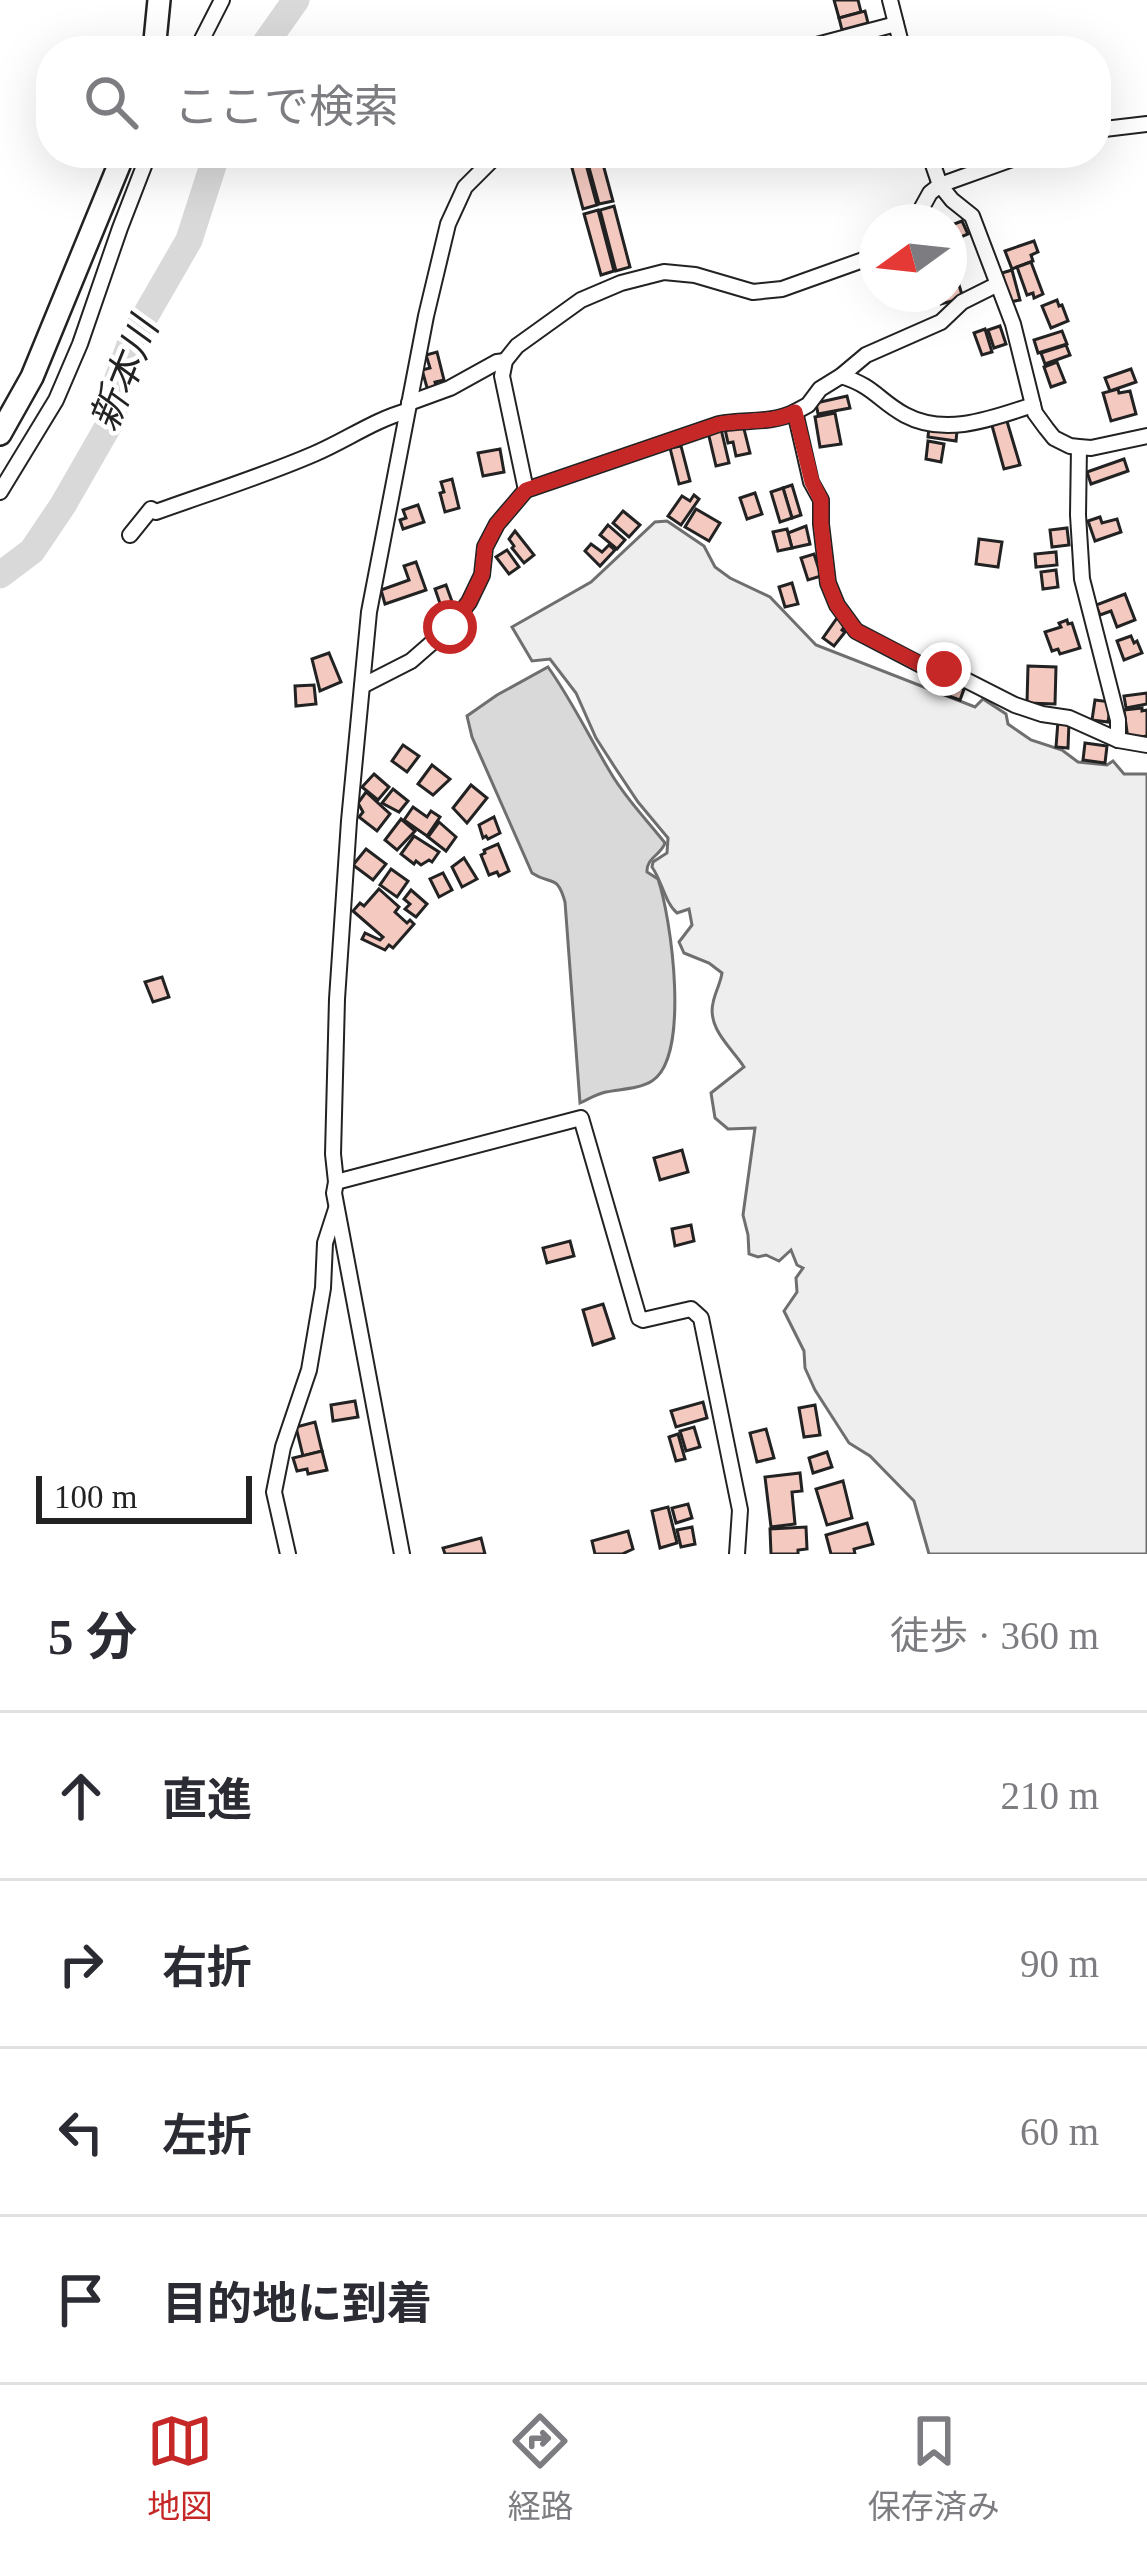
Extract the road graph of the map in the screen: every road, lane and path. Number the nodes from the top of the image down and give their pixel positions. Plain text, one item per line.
1 (159, 0) edge
2 (222, 0) edge
3 (890, 0) edge
4 (896, 24) junction
5 (155, 36) edge
6 (204, 36) edge
7 (851, 36) edge
8 (899, 36) edge
9 (1147, 124) edge
10 (1111, 128) edge
11 (118, 168) edge
12 (143, 168) edge
13 (484, 168) edge
14 (934, 168) edge
15 (986, 168) edge
16 (940, 184) junction
17 (924, 204) edge
18 (859, 261) edge
19 (996, 286) junction
20 (505, 361) junction
21 (841, 376) junction
22 (1033, 405) junction
23 (408, 407) junction
24 (795, 412) junction
25 (0, 434) edge
26 (1147, 436) edge
27 (1078, 447) junction
28 (526, 490) junction
29 (0, 491) edge
30 (130, 535) dead end
31 (362, 686) junction
32 (1118, 740) junction
33 (1147, 745) edge
34 (336, 1182) junction
35 (337, 1207) junction
36 (287, 1554) edge
37 (402, 1554) edge
38 (737, 1554) edge

1 - 5 main road
2 - 6 street
3 - 4 street
4 - 7 street
4 - 8 street
9 - 10 street
11 - 25 main road
12 - 29 street
13 - 23 street
14 - 16 street
15 - 16 street
16 - 17 street
16 - 19 street
18 - 20 street
19 - 21 street
19 - 22 street
20 - 23 street
20 - 28 street
21 - 22 street
21 - 24 street
22 - 27 street
23 - 30 street
23 - 31 street
24 - 28 street
24 - 32 street
26 - 27 street
27 - 32 street
28 - 31 street
31 - 34 street
32 - 33 street
34 - 35 street
34 - 38 street
35 - 36 street
35 - 37 street

